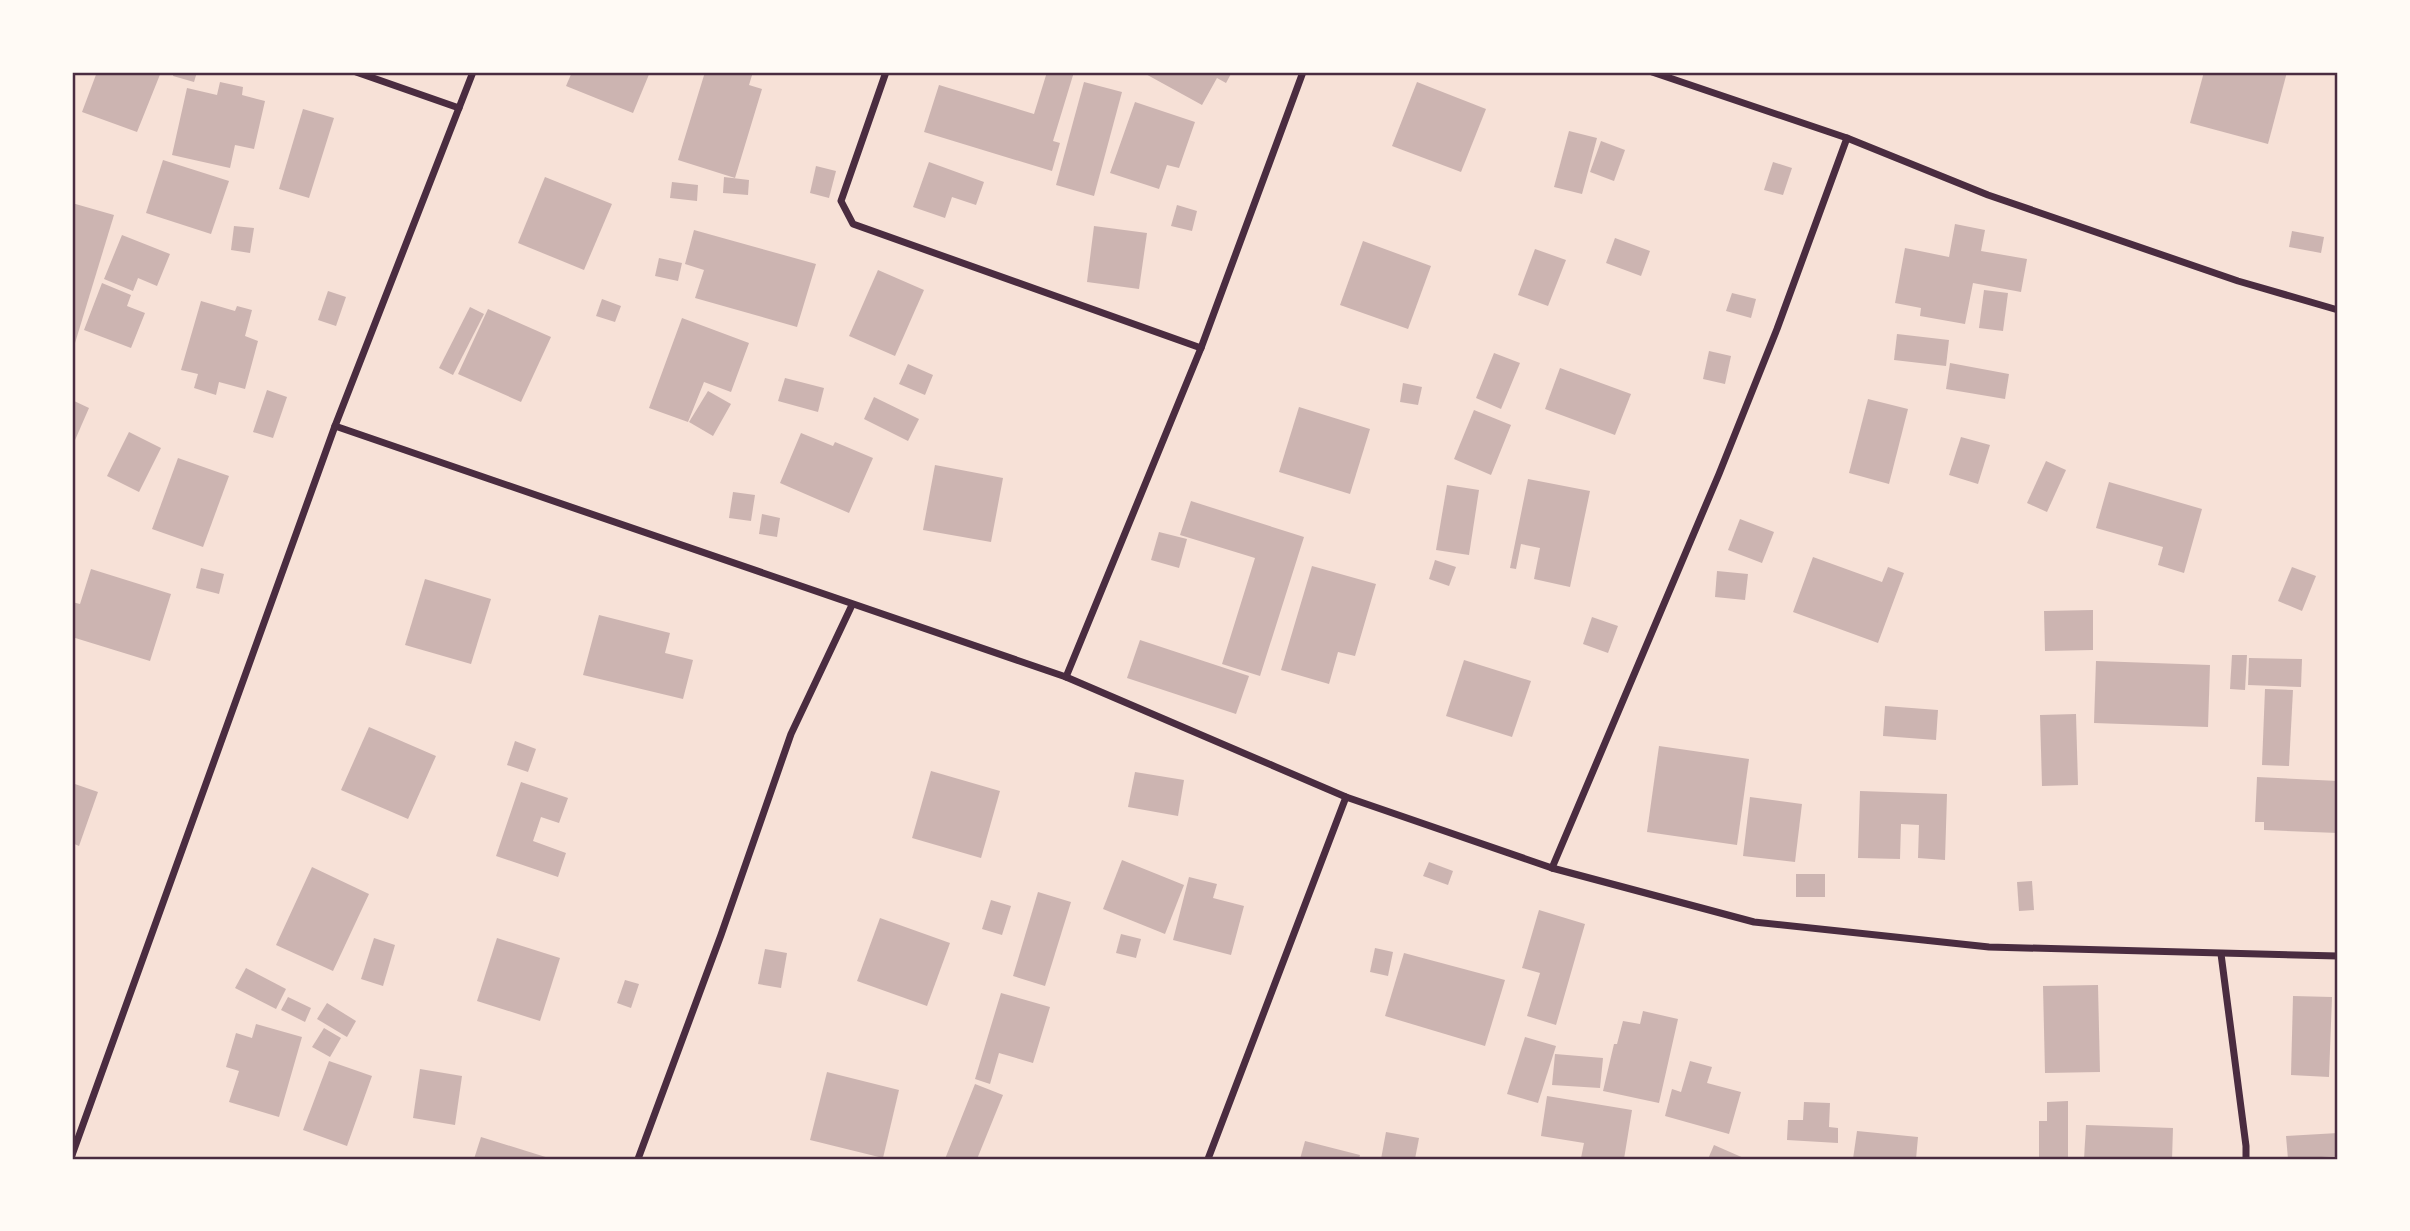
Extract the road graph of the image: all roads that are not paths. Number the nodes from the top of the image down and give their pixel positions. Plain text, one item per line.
1 (356, 72) edge
2 (473, 72) edge
3 (886, 72) edge
4 (1303, 72) edge
5 (1652, 72) edge
6 (458, 108) junction
7 (1847, 138) junction
8 (2338, 310) edge
9 (1201, 348) junction
10 (335, 426) junction
11 (852, 605) junction
12 (1066, 677) junction
13 (1346, 797) junction
14 (1552, 868) junction
15 (2221, 954) junction
16 (2338, 956) edge
17 (72, 1153) edge
18 (638, 1159) edge
19 (1208, 1159) edge
20 (2246, 1159) edge

1 - 6 street
2 - 6 street
3 - 9 street
4 - 9 street
5 - 7 street
6 - 10 street
7 - 8 street
7 - 14 street
9 - 12 street
10 - 11 street
10 - 17 street
11 - 12 street
11 - 18 street
12 - 13 street
13 - 14 street
13 - 19 street
14 - 15 street
15 - 16 street
15 - 20 street

